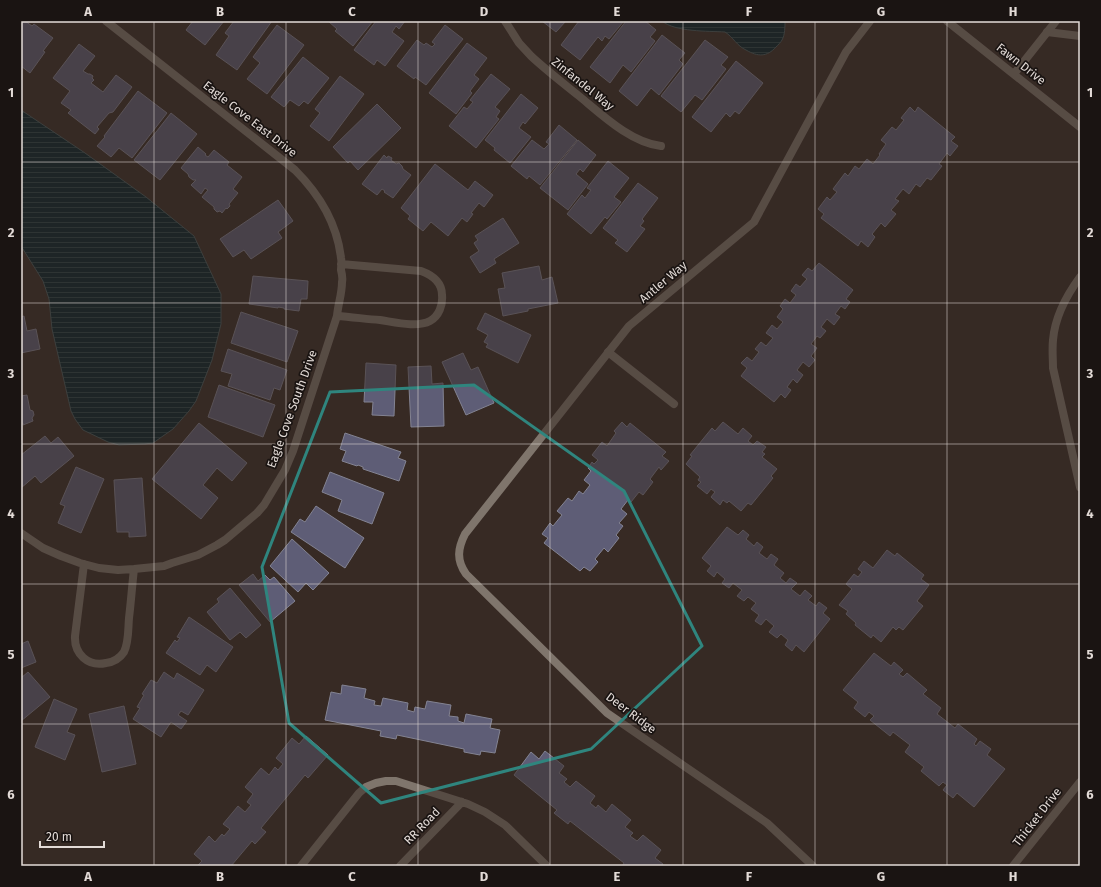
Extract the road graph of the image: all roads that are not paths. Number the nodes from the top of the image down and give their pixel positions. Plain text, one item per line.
1 (106, 21) edge
2 (505, 21) edge
3 (870, 21) edge
4 (947, 21) edge
5 (1056, 21) edge
6 (1047, 32) junction
7 (1080, 36) edge
8 (1014, 74) junction
9 (1080, 127) edge
10 (661, 146) dead end
11 (341, 264) junction
12 (1080, 277) edge
13 (337, 316) junction
14 (608, 352) junction
15 (674, 404) dead end
16 (1080, 487) edge
17 (21, 533) edge
18 (459, 554) joint
19 (84, 564) junction
20 (134, 569) junction
21 (1080, 782) edge
22 (462, 802) junction
23 (301, 866) edge
24 (400, 866) edge
25 (547, 866) edge
26 (813, 866) edge
27 (1013, 866) edge

1 - 11 street, Eagle Cove East Drive
2 - 10 street, Zinfandel Way
3 - 14 street, Antler Way
4 - 8 street, Fawn Drive
5 - 6 street
6 - 7 street
6 - 8 street
8 - 9 street, Fawn Drive
11 - 13 street, Eagle Cove South Drive
11 - 13 street
12 - 16 street
13 - 20 street, Eagle Cove South Drive
14 - 15 street
14 - 18 street, Antler Way
17 - 19 street, Eagle Cove South Drive
18 - 26 street, Deer Ridge
19 - 20 street, Eagle Cove South Drive
19 - 20 street
21 - 27 street, Thicket Drive
22 - 23 street
22 - 24 street, RR Road
22 - 25 street

